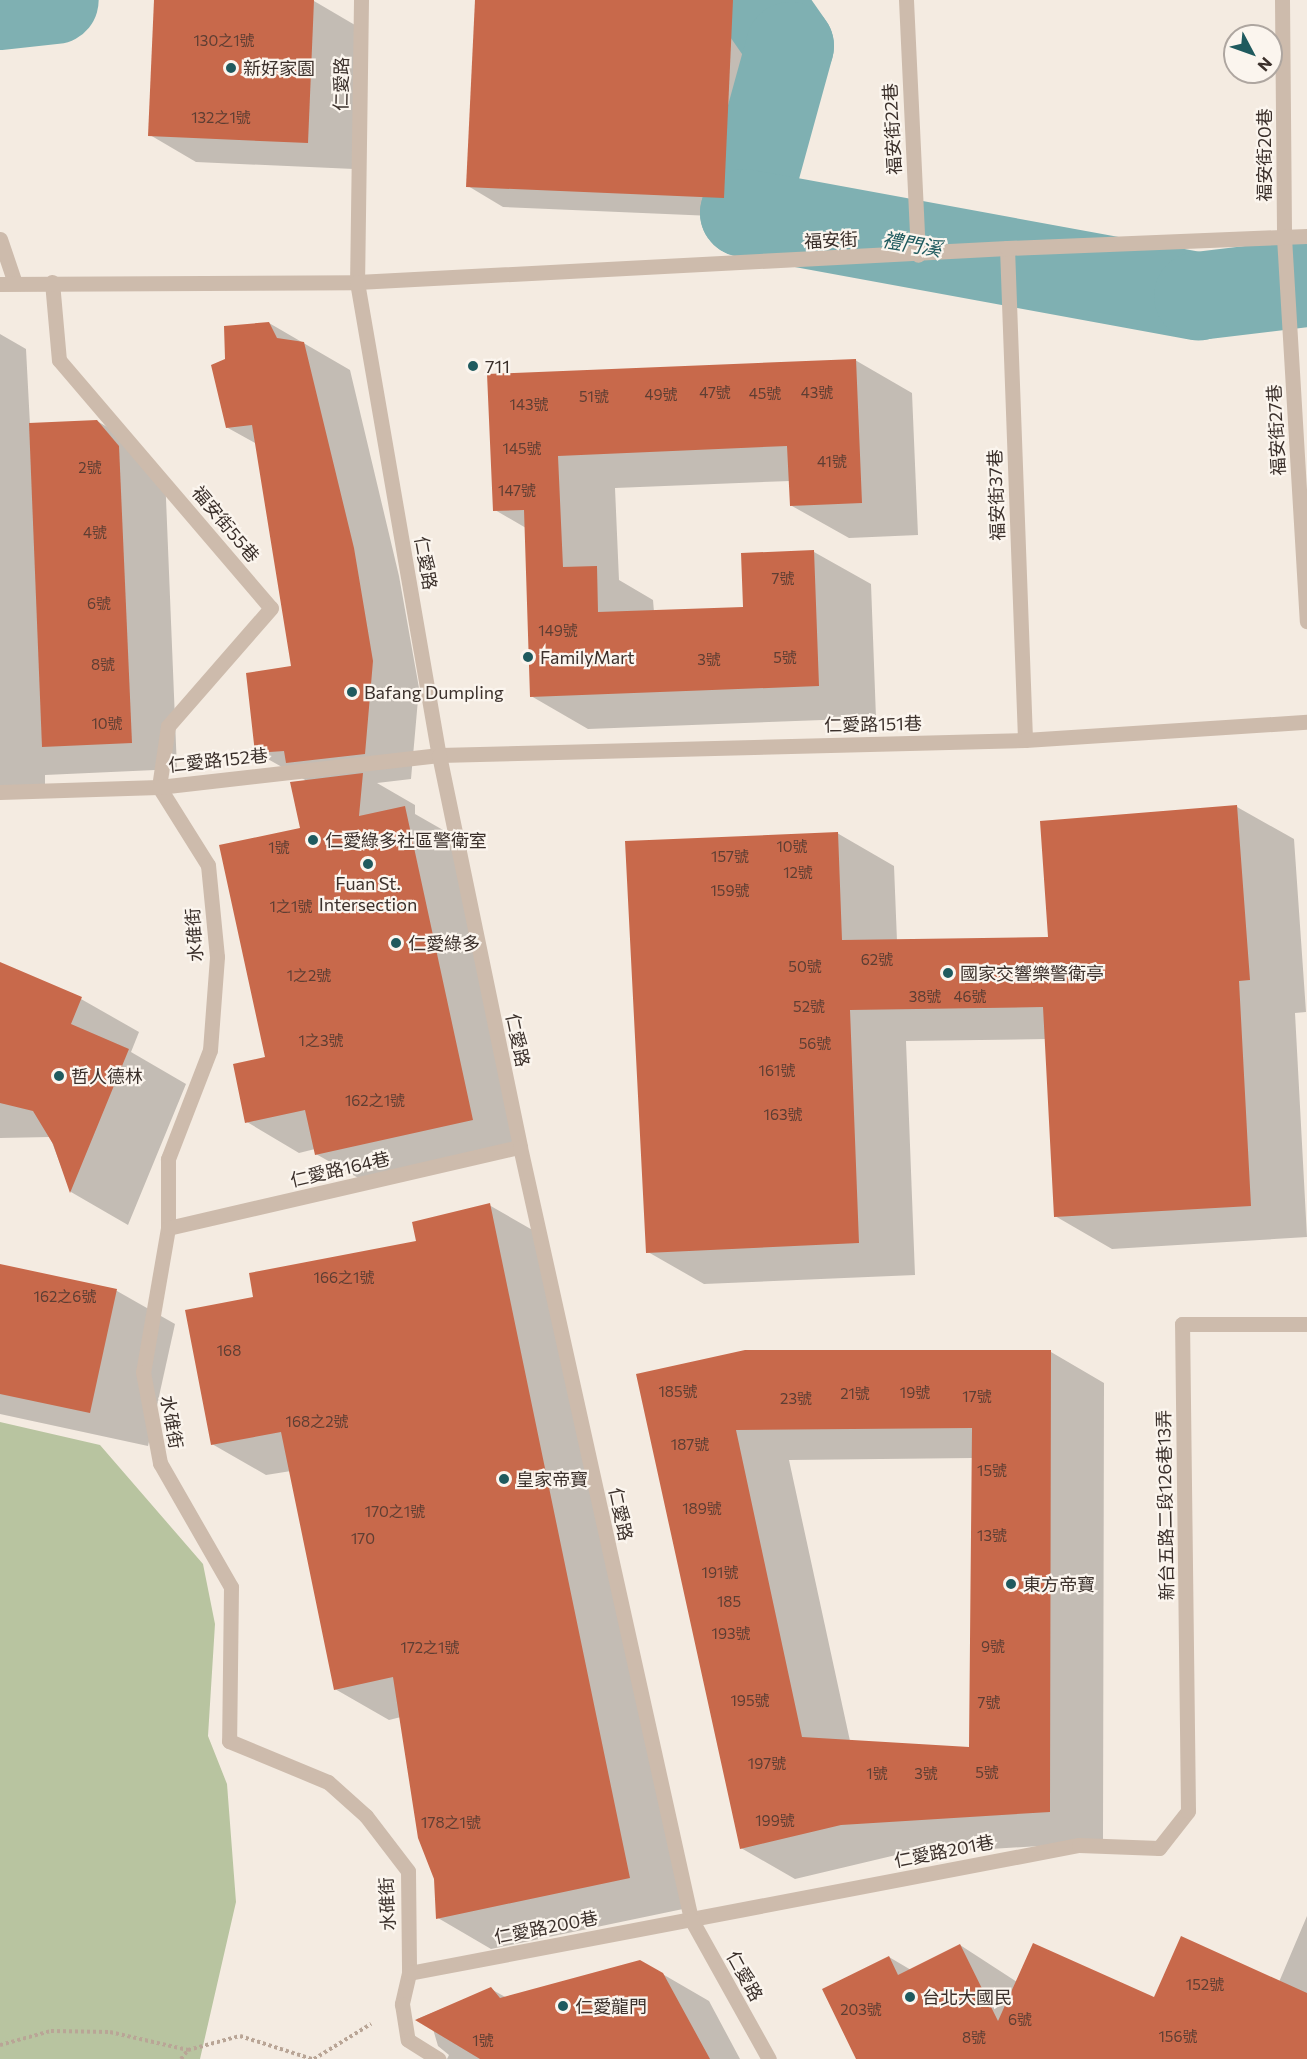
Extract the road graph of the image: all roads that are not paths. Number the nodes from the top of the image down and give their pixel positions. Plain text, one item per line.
1 (361, 0) edge
2 (906, 0) edge
3 (1282, 0) edge
4 (1307, 236) edge
5 (1284, 237) junction
6 (0, 239) edge
7 (1007, 248) junction
8 (918, 255) junction
9 (52, 282) junction
10 (357, 282) junction
11 (7, 284) edge
12 (1307, 621) edge
13 (1307, 722) edge
14 (1025, 740) junction
15 (440, 755) junction
16 (159, 787) junction
17 (0, 792) edge
18 (520, 1147) junction
19 (168, 1228) junction
20 (1307, 1324) edge
21 (1188, 1811) joint
22 (691, 1919) junction
23 (409, 1973) junction
24 (438, 2059) edge
25 (769, 2059) edge

1 - 10 street, 仁愛路
2 - 8 street, 福安街22巷
3 - 5 street, 福安街20巷
4 - 5 street, 福安街
5 - 7 street, 福安街
5 - 12 street, 福安街27巷
6 - 11 street
7 - 8 street, 福安街
7 - 14 street, 福安街37巷
8 - 10 street, 福安街
9 - 10 street, 福安街
9 - 11 street, 福安街
9 - 16 street, 福安街55巷
10 - 15 street, 仁愛路
13 - 14 street, 仁愛路151巷
14 - 15 street, 仁愛路151巷
15 - 16 street, 仁愛路152巷
15 - 18 street, 仁愛路
16 - 17 street, 仁愛路152巷
16 - 19 street, 水碓街
18 - 19 street, 仁愛路164巷
18 - 22 street, 仁愛路
19 - 23 street, 水碓街
20 - 21 street, 新台五路二段126巷13弄
21 - 22 street, 仁愛路201巷
22 - 23 street, 仁愛路200巷
22 - 25 street, 仁愛路
23 - 24 street

